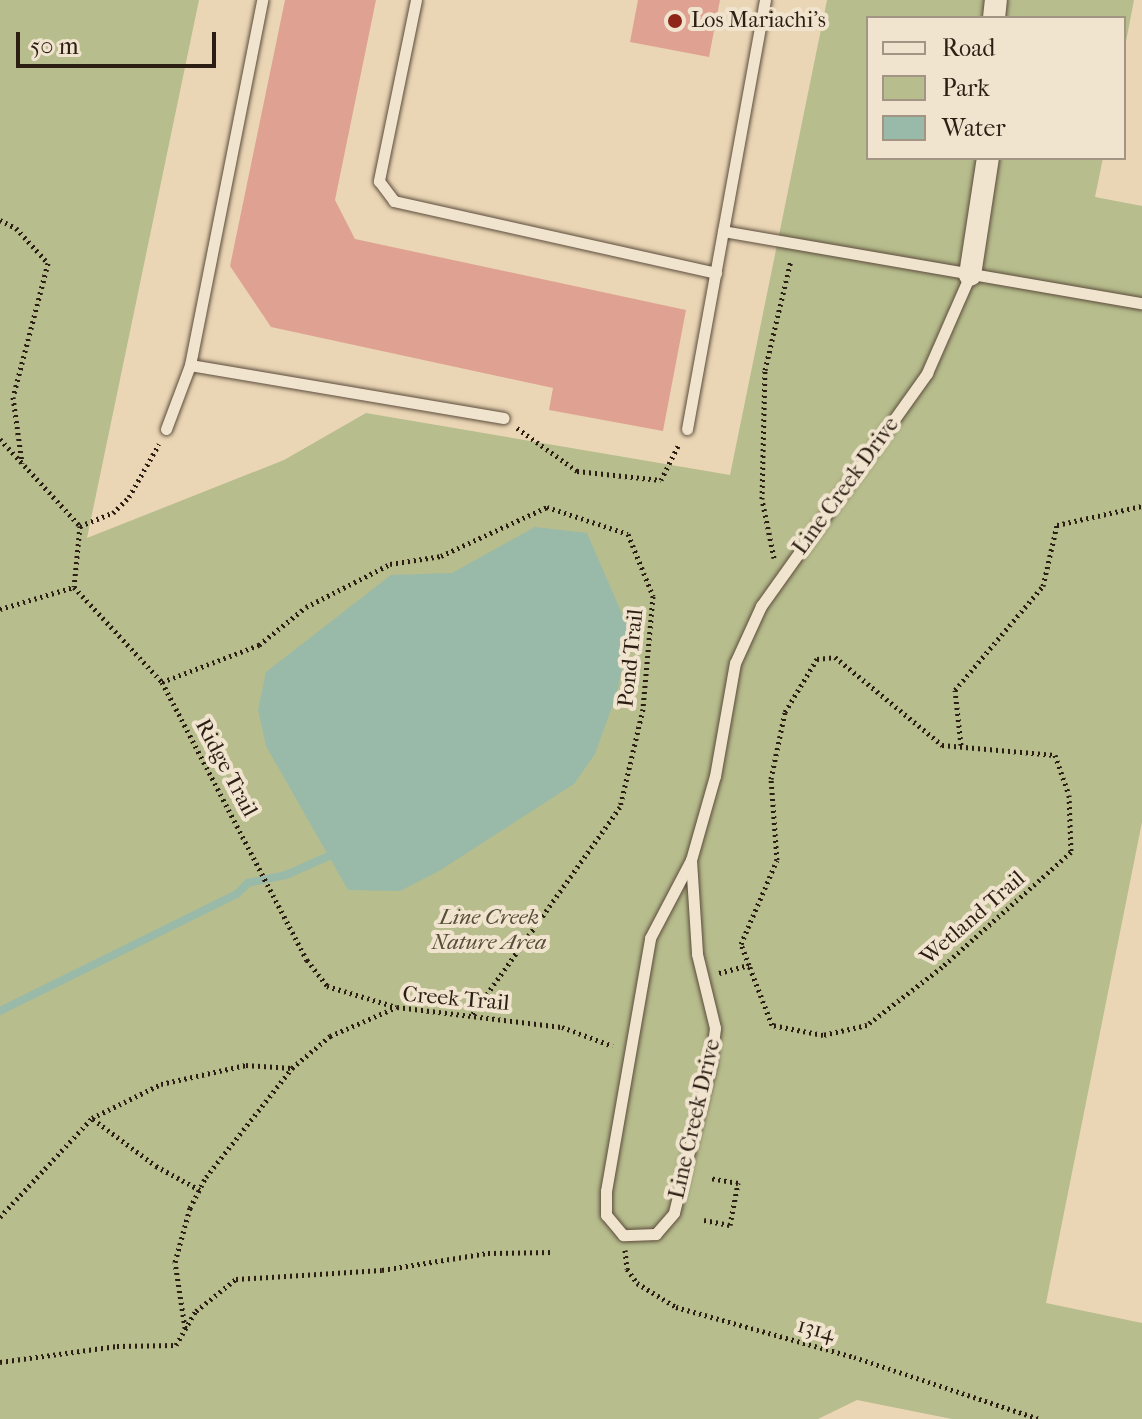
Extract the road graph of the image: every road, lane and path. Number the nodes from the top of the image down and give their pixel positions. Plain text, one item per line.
1 (262, 0) edge
2 (416, 0) edge
3 (765, 0) edge
4 (988, 160) edge
5 (0, 220) edge
6 (723, 231) junction
7 (796, 244) junction
8 (716, 273) junction
9 (970, 275) junction
10 (1142, 303) edge
11 (190, 365) junction
12 (504, 418) joint
13 (166, 429) joint
14 (687, 429) joint
15 (0, 439) edge
16 (22, 463) junction
17 (1142, 506) edge
18 (80, 526) junction
19 (779, 580) junction
20 (74, 587) junction
21 (0, 609) edge
22 (162, 682) junction
23 (961, 745) junction
24 (691, 860) junction
25 (749, 965) junction
26 (703, 977) junction
27 (397, 1007) junction
28 (473, 1014) junction
29 (628, 1055) junction
30 (292, 1068) junction
31 (92, 1118) junction
32 (710, 1178) dead end
33 (200, 1190) junction
34 (0, 1217) edge
35 (704, 1220) dead end
36 (623, 1235) junction
37 (553, 1252) dead end
38 (185, 1329) junction
39 (0, 1362) edge
40 (1039, 1419) edge

1 - 11 lane
2 - 8 lane
3 - 6 lane
4 - 9 street, Line Creek Drive
5 - 16 path
6 - 7 lane
6 - 8 lane
7 - 9 lane
7 - 19 path
8 - 14 lane
9 - 10 lane
9 - 19 lane, Line Creek Drive
11 - 12 lane
11 - 13 lane
12 - 14 path
13 - 18 path
15 - 16 path
16 - 18 path
17 - 23 path
18 - 20 path
19 - 24 lane, Line Creek Drive
20 - 21 path
20 - 22 path, Ridge Trail
22 - 27 path, Ridge Trail
22 - 28 path, Pond Trail
23 - 25 path, Wetland Trail
23 - 25 path, Wetland Trail
24 - 26 lane, Line Creek Drive
24 - 29 lane, Line Creek Drive
25 - 26 path
26 - 36 lane, Line Creek Drive
27 - 28 path, Creek Trail
27 - 30 path, Creek Trail
28 - 29 path, Creek Trail
29 - 36 lane, Line Creek Drive
30 - 31 path
30 - 33 path, Creek Trail
31 - 33 path
31 - 34 path
32 - 35 path
33 - 38 path, Creek Trail
36 - 40 path, 1314
37 - 38 path
38 - 39 path

